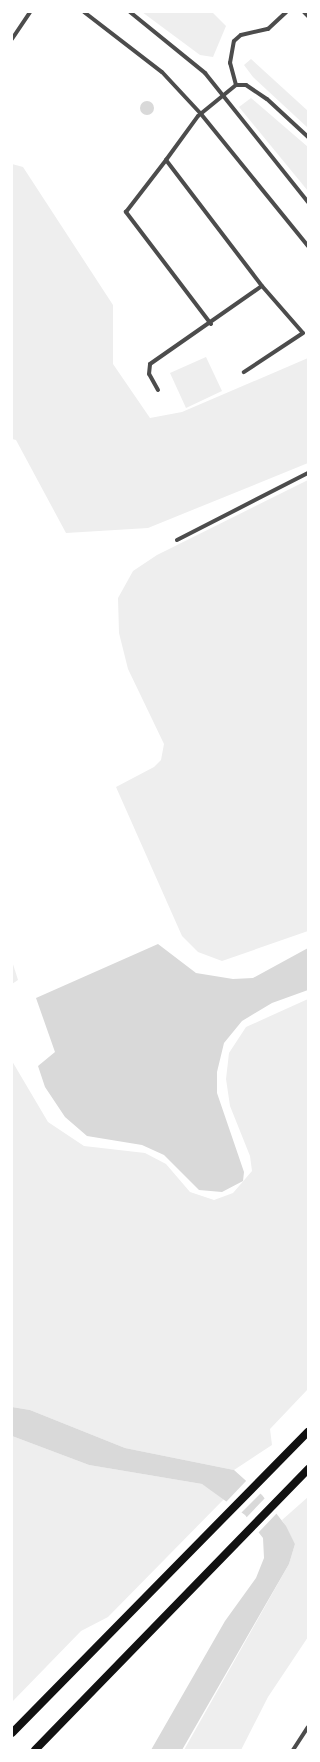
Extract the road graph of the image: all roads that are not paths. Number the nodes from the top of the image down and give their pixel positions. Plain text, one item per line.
1 (30, 12) edge
2 (84, 12) edge
3 (130, 12) edge
4 (286, 12) edge
5 (304, 12) edge
6 (308, 16) edge
7 (12, 39) edge
8 (236, 85) junction
9 (224, 95) junction
10 (202, 114) junction
11 (308, 137) edge
12 (166, 160) junction
13 (308, 202) edge
14 (308, 246) edge
15 (262, 286) junction
16 (211, 324) junction
17 (308, 332) edge
18 (303, 333) junction
19 (244, 372) dead end
20 (158, 390) dead end
21 (308, 474) edge
22 (177, 540) dead end
23 (308, 1432) edge
24 (308, 1469) edge
25 (308, 1727) edge
26 (12, 1733) edge
27 (35, 1750) edge
28 (293, 1750) edge

1 - 7 street
2 - 10 street
3 - 9 street
4 - 8 street
5 - 6 street
8 - 9 street
8 - 11 street
9 - 10 street
9 - 13 street
10 - 12 street
10 - 14 street
12 - 15 street
12 - 16 street
15 - 16 street
15 - 18 street
16 - 20 street
17 - 18 street
18 - 19 street
21 - 22 street
23 - 26 highway
24 - 27 highway
25 - 28 street

